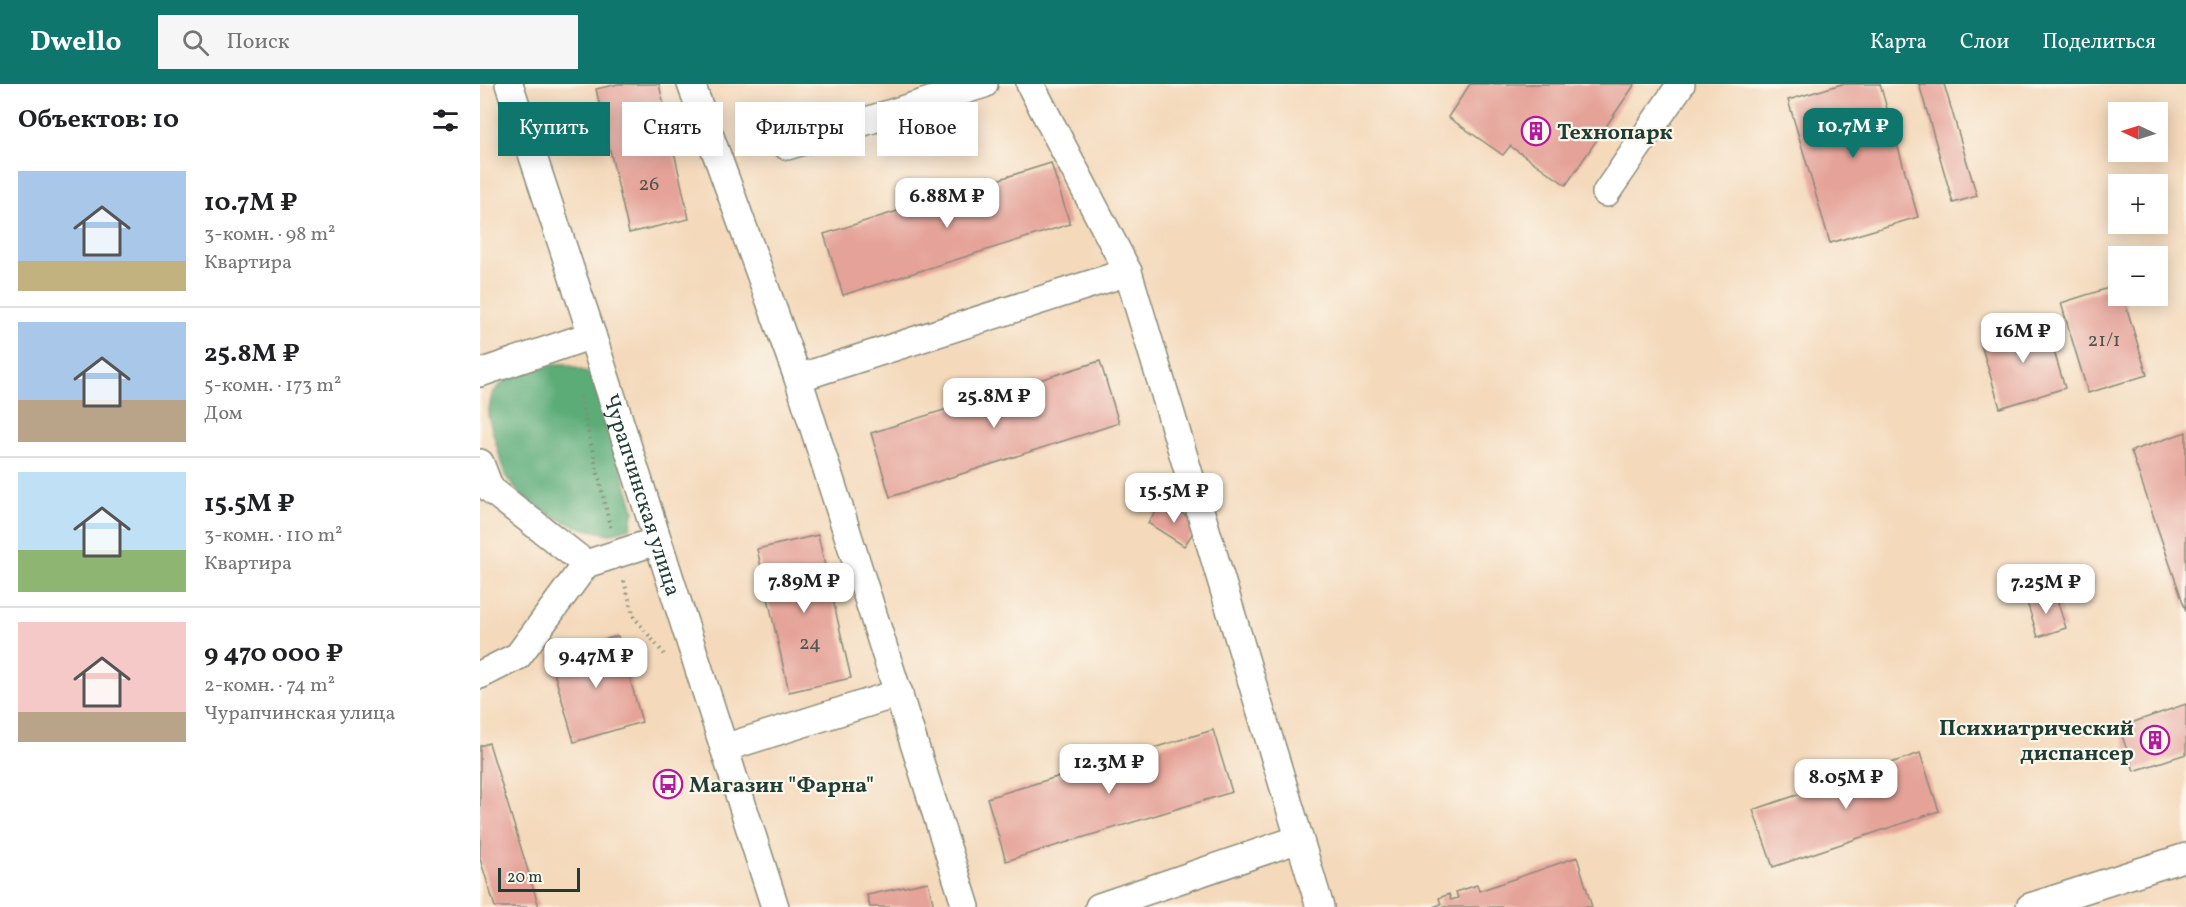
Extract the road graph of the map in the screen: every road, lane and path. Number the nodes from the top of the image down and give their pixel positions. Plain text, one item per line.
1 (509, 84) edge
2 (691, 84) edge
3 (984, 84) edge
4 (1030, 84) edge
5 (1681, 84) edge
6 (865, 121) edge
7 (1606, 193) dead end
8 (1128, 272) junction
9 (592, 335) junction
10 (480, 373) edge
11 (798, 378) junction
12 (579, 389) dead end
13 (480, 463) edge
14 (657, 542) junction
15 (617, 554) junction
16 (586, 564) junction
17 (664, 655) dead end
18 (480, 675) edge
19 (899, 693) junction
20 (724, 748) junction
21 (1299, 839) junction
22 (2186, 857) edge
23 (775, 907) edge
24 (966, 907) edge
25 (1099, 907) edge
26 (1320, 907) edge
27 (2030, 907) edge

1 - 9 street, Чурапчинская улица
2 - 11 street
3 - 6 street
4 - 8 street
5 - 7 street
8 - 11 street
8 - 21 street
9 - 10 street
9 - 14 street, Чурапчинская улица
11 - 19 street
12 - 15 path
13 - 16 street
14 - 15 street
14 - 20 street, Чурапчинская улица
15 - 16 street
15 - 17 path
16 - 18 street
19 - 20 street
19 - 24 street
20 - 23 street, Чурапчинская улица
21 - 25 street
21 - 26 street
22 - 27 street

